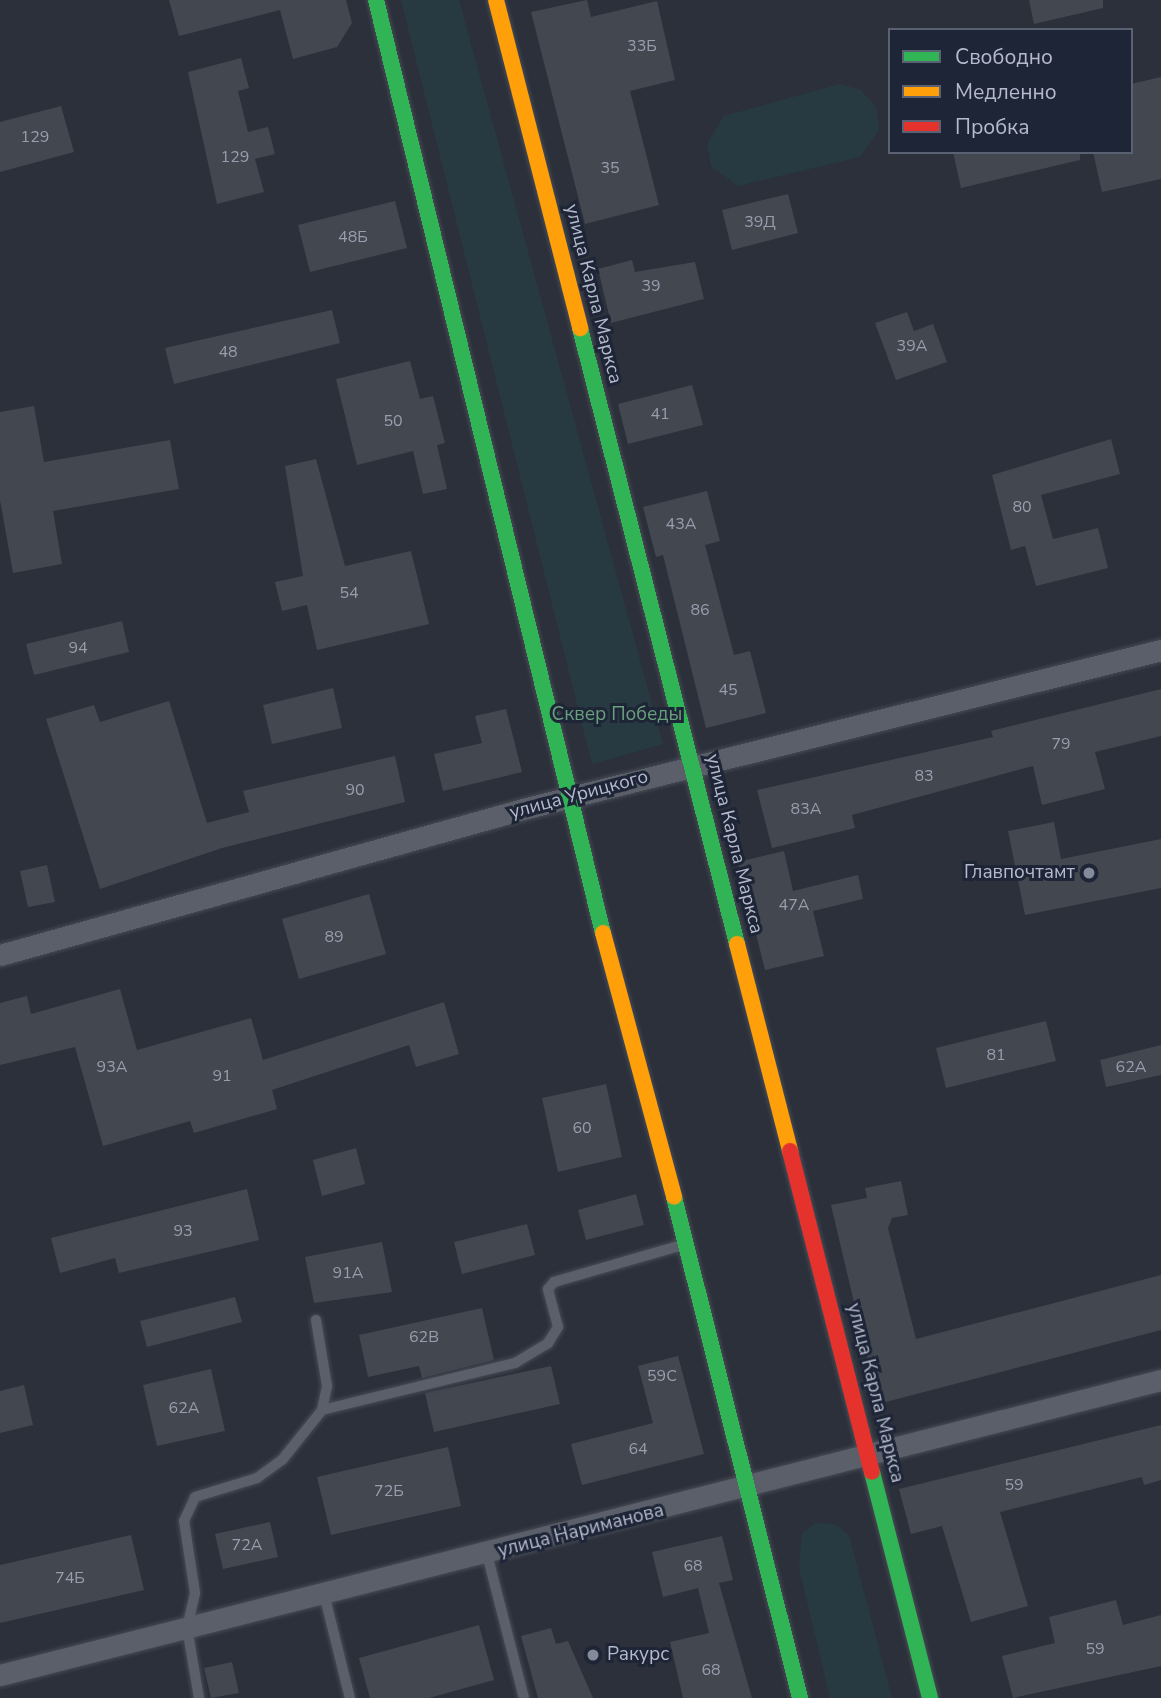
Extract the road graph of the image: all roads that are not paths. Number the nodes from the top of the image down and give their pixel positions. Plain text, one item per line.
1 (376, 0) edge
2 (496, 0) edge
3 (1161, 650) edge
4 (693, 765) junction
5 (567, 797) junction
6 (0, 955) edge
7 (687, 1244) junction
8 (316, 1320) dead end
9 (1161, 1380) edge
10 (322, 1410) junction
11 (870, 1458) junction
12 (752, 1489) junction
13 (487, 1554) junction
14 (324, 1594) junction
15 (187, 1628) junction
16 (0, 1675) edge
17 (200, 1698) edge
18 (350, 1698) edge
19 (524, 1698) edge
20 (800, 1698) edge
21 (930, 1698) edge

1 - 5 main road
2 - 4 main road, улица Карла Маркса
3 - 4 street, улица Урицкого
4 - 5 street, улица Урицкого
4 - 11 main road, улица Карла Маркса
5 - 6 street, улица Урицкого
5 - 7 main road
7 - 10 lane
7 - 12 main road
8 - 10 lane
9 - 11 street, улица Нариманова
10 - 15 lane
11 - 12 street, улица Нариманова
11 - 21 main road, улица Карла Маркса
12 - 13 street, улица Нариманова
12 - 20 main road
13 - 14 street, улица Нариманова
13 - 19 lane
14 - 15 street, улица Нариманова
14 - 18 lane
15 - 16 street, улица Нариманова
15 - 17 lane

